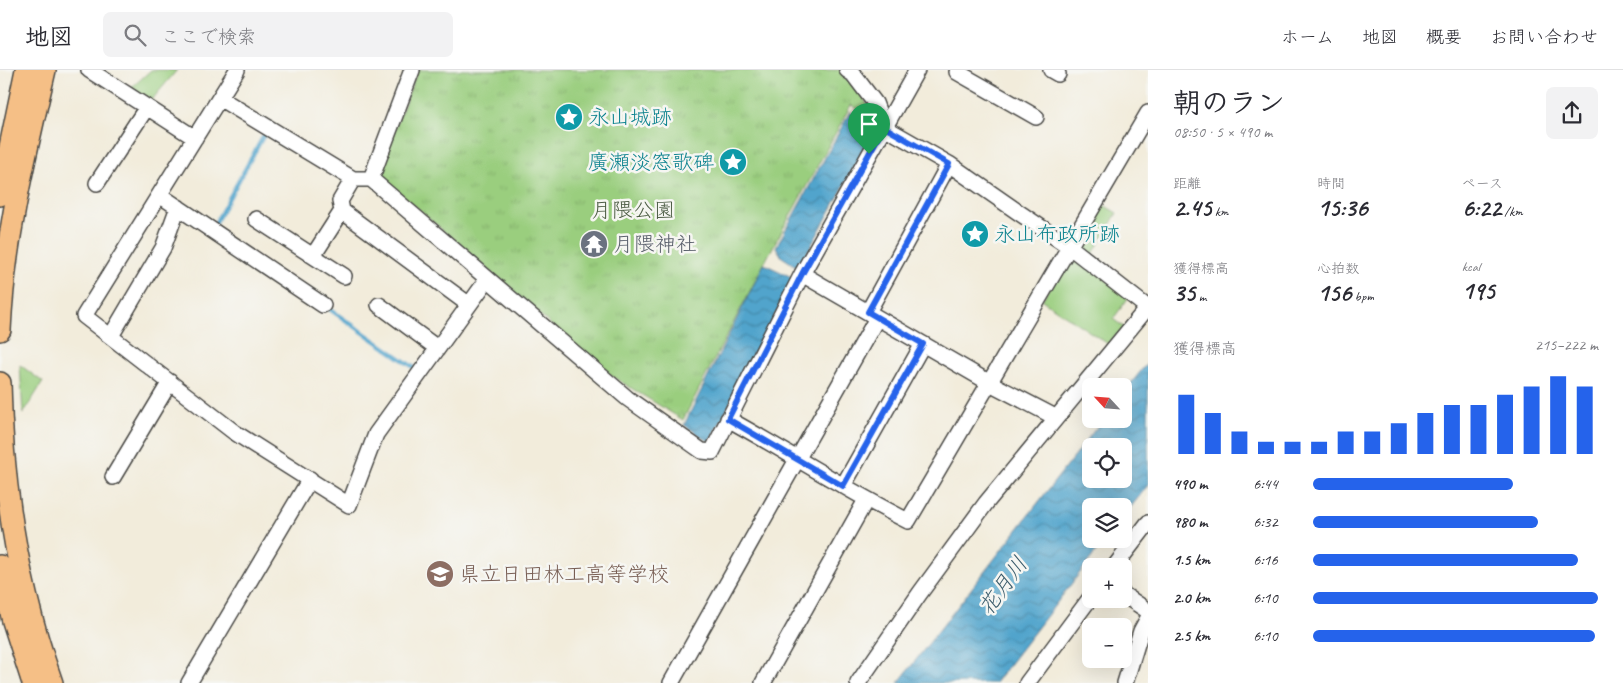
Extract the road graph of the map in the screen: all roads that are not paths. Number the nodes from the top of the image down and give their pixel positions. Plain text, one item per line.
1 (26, 70) edge
2 (45, 70) edge
3 (235, 70) edge
4 (412, 70) edge
5 (847, 70) edge
6 (917, 70) edge
7 (958, 70) edge
8 (93, 71) edge
9 (221, 99) junction
10 (147, 108) junction
11 (1148, 113) edge
12 (1036, 117) dead end
13 (884, 127) junction
14 (195, 138) junction
15 (949, 164) junction
16 (353, 179) junction
17 (371, 180) junction
18 (97, 184) dead end
19 (0, 195) edge
20 (160, 196) junction
21 (178, 207) junction
22 (342, 211) junction
23 (256, 219) dead end
24 (1070, 247) junction
25 (313, 256) junction
26 (802, 274) junction
27 (344, 276) dead end
28 (488, 280) junction
29 (468, 304) junction
30 (379, 305) dead end
31 (323, 306) dead end
32 (1148, 308) edge
33 (873, 315) junction
34 (0, 330) edge
35 (111, 336) junction
36 (923, 344) junction
37 (437, 348) junction
38 (170, 382) junction
39 (0, 383) edge
40 (990, 383) junction
41 (1055, 417) junction
42 (728, 419) junction
43 (798, 458) junction
44 (113, 477) dead end
45 (310, 479) junction
46 (843, 486) junction
47 (866, 500) junction
48 (1148, 523) edge
49 (1121, 558) edge
50 (0, 566) edge
51 (1132, 600) edge
52 (1083, 608) edge
53 (1148, 611) edge
54 (1148, 618) edge
55 (33, 683) edge
56 (52, 683) edge
57 (189, 683) edge
58 (671, 683) edge
59 (763, 683) edge
60 (858, 683) edge
61 (1027, 683) edge
62 (1125, 683) edge

1 - 19 highway
2 - 34 highway
3 - 9 street
4 - 17 street
5 - 13 street
6 - 13 street
7 - 12 street
8 - 10 street
9 - 14 street
9 - 16 street
10 - 14 street
10 - 18 street
11 - 24 street
13 - 15 street
13 - 26 street
14 - 20 street
15 - 24 street
15 - 33 street
16 - 17 street
16 - 22 street
17 - 28 street
20 - 21 street
20 - 35 street
21 - 31 street
21 - 35 street
22 - 25 street
22 - 29 street
23 - 25 street
24 - 32 street
24 - 40 street
25 - 27 street
26 - 33 street
26 - 42 street
28 - 29 street
28 - 42 street
29 - 37 street
30 - 37 street
32 - 41 street
33 - 36 street
33 - 43 street
35 - 38 street
36 - 40 street
36 - 46 street
37 - 45 street
38 - 44 street
38 - 45 street
39 - 56 highway
40 - 41 street
40 - 47 street
41 - 60 street
42 - 43 street
43 - 46 street
43 - 58 street
45 - 57 street
46 - 47 street
47 - 59 street
48 - 49 street
50 - 55 highway
51 - 53 street
52 - 61 street
54 - 62 street

